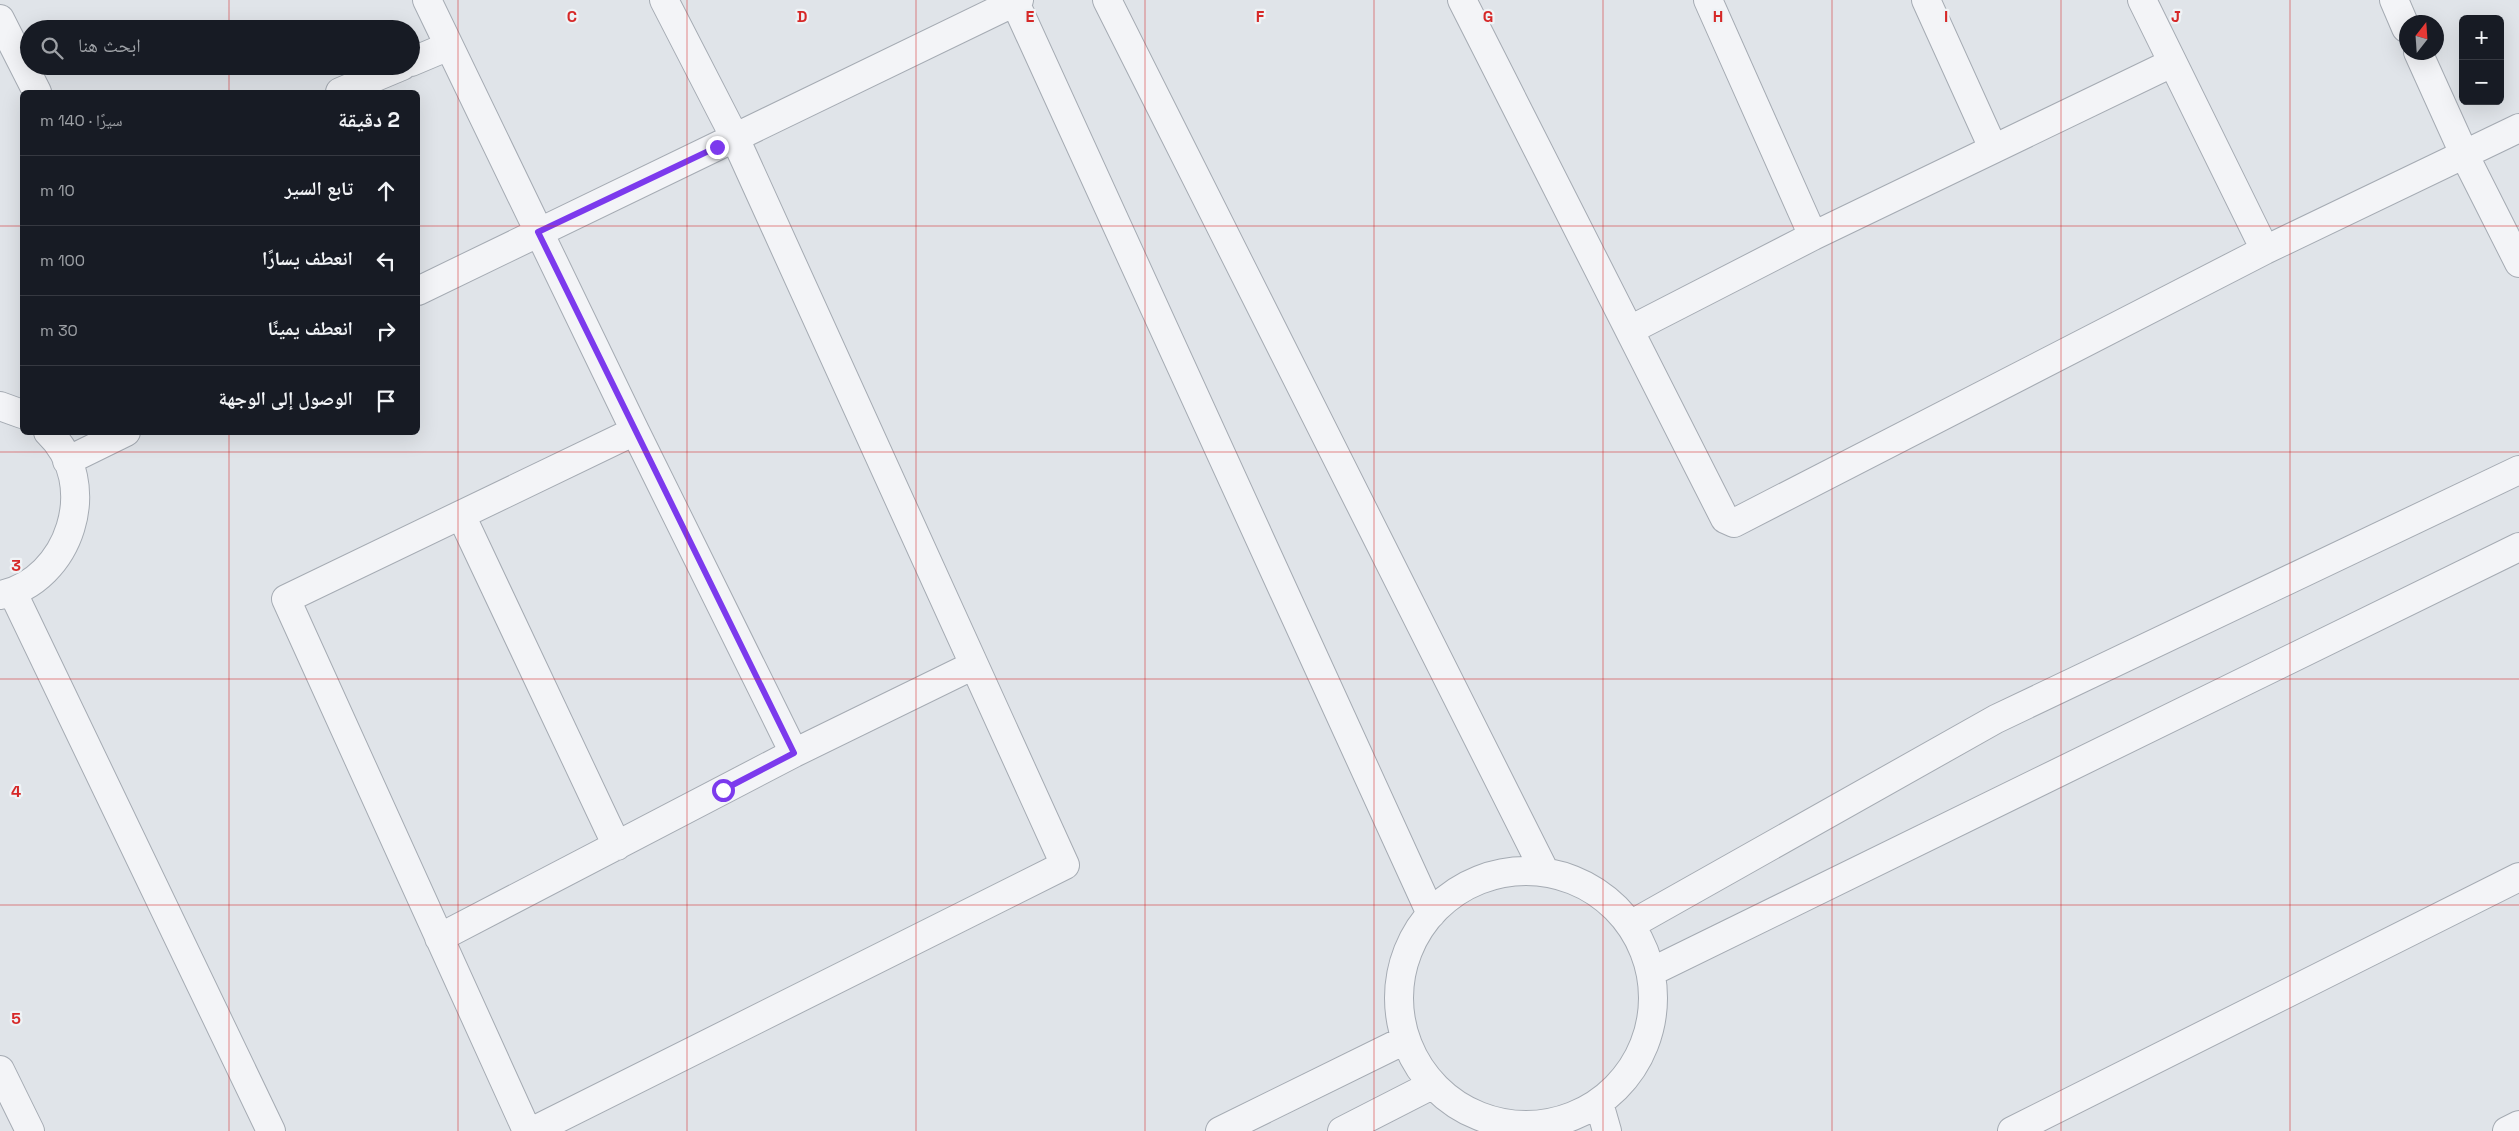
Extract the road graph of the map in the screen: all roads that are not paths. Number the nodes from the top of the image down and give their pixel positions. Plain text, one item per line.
1 (426, 0) edge
2 (664, 0) edge
3 (1107, 0) edge
4 (1462, 0) edge
5 (1708, 0) edge
6 (1926, 0) edge
7 (2142, 0) edge
8 (2394, 0) edge
9 (1016, 1) edge
10 (2400, 15) edge
11 (0, 19) edge
12 (449, 46) junction
13 (20, 58) edge
14 (420, 58) edge
15 (2422, 60) edge
16 (2172, 63) junction
17 (28, 75) edge
18 (381, 75) edge
19 (36, 90) edge
20 (345, 90) edge
21 (2519, 128) edge
22 (735, 138) junction
23 (1993, 148) junction
24 (2465, 156) junction
25 (538, 232) junction
26 (1813, 236) junction
27 (2265, 250) junction
28 (2519, 263) edge
29 (420, 290) edge
30 (1630, 330) junction
31 (0, 406) edge
32 (20, 413) edge
33 (635, 432) junction
34 (50, 435) edge
35 (120, 435) edge
36 (68, 461) junction
37 (2519, 470) edge
38 (460, 515) junction
39 (2519, 547) edge
40 (6, 594) edge
41 (974, 665) junction
42 (794, 753) junction
43 (617, 846) junction
44 (1544, 870) junction
45 (2519, 877) edge
46 (1431, 914) junction
47 (1632, 924) junction
48 (439, 938) junction
49 (1653, 971) junction
50 (1405, 1040) junction
51 (0, 1070) edge
52 (1432, 1085) junction
53 (1599, 1103) junction
54 (2519, 1125) edge
55 (1516, 1128) edge
56 (30, 1131) edge
57 (271, 1131) edge
58 (527, 1131) edge
59 (533, 1131) edge
60 (1220, 1131) edge
61 (1342, 1131) edge
62 (1607, 1131) edge
63 (2012, 1131) edge
64 (2507, 1131) edge

1 - 12 street
2 - 22 street
3 - 44 street
4 - 30 street
5 - 26 street
6 - 23 street
7 - 16 street
8 - 10 street
9 - 22 street
9 - 46 street
11 - 13 street
12 - 14 street
12 - 25 street
15 - 24 street
16 - 23 street
16 - 27 street
17 - 19 street
18 - 20 street
21 - 24 street
22 - 25 street
22 - 41 street
23 - 26 street
24 - 27 street
24 - 28 street
25 - 29 street
25 - 33 street
26 - 30 street
27 - 30 street
31 - 32 street
33 - 38 street
33 - 42 street
34 - 36 street
35 - 36 street
36 - 40 street
37 - 47 street
38 - 43 street
38 - 48 street
39 - 49 street
40 - 57 street
41 - 42 street
41 - 59 street
42 - 43 street
43 - 48 street
44 - 46 street
44 - 47 street
45 - 63 street
46 - 50 street
47 - 49 street
48 - 58 street
49 - 53 street
50 - 52 street
50 - 60 street
51 - 56 street
52 - 55 street
52 - 61 street
53 - 55 street
53 - 62 street
54 - 64 street

